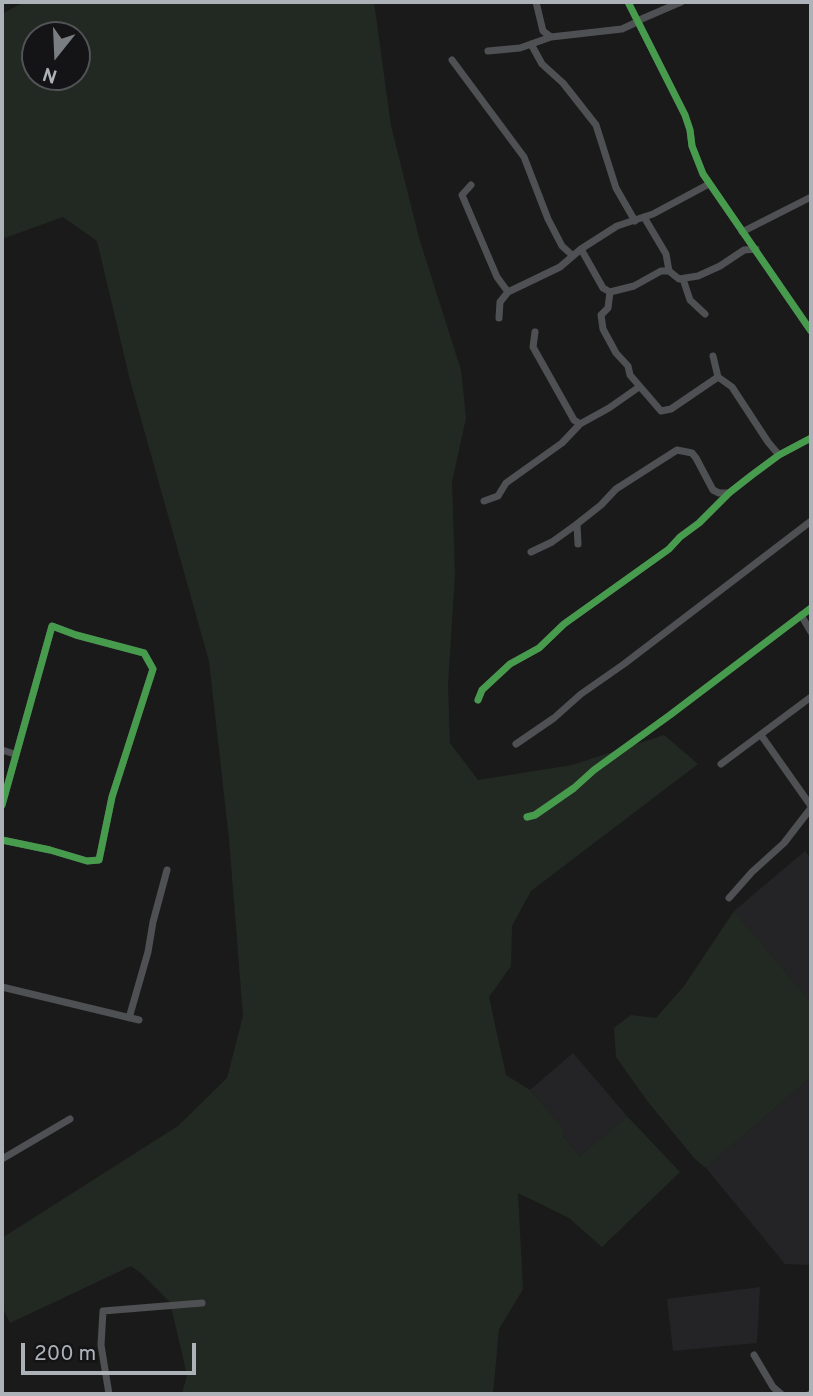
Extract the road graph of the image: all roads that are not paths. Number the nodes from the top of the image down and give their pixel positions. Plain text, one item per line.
1 (536, 2) edge
2 (628, 2) edge
3 (681, 2) edge
4 (637, 21) junction
5 (551, 37) junction
6 (531, 44) junction
7 (488, 51) dead end
8 (452, 60) dead end
9 (709, 184) junction
10 (471, 185) dead end
11 (811, 197) edge
12 (643, 217) junction
13 (635, 221) junction
14 (742, 232) junction
15 (581, 249) junction
16 (756, 249) junction
17 (573, 256) junction
18 (669, 271) junction
19 (683, 279) junction
20 (508, 292) junction
21 (610, 292) junction
22 (705, 314) dead end
23 (499, 318) dead end
24 (811, 331) edge
25 (535, 332) dead end
26 (713, 356) dead end
27 (718, 377) junction
28 (639, 387) junction
29 (580, 424) junction
30 (811, 439) edge
31 (779, 455) junction
32 (729, 493) junction
33 (484, 501) dead end
34 (811, 521) edge
35 (576, 524) junction
36 (578, 544) dead end
37 (531, 552) dead end
38 (811, 608) edge
39 (801, 615) junction
40 (811, 632) edge
41 (811, 697) edge
42 (478, 700) dead end
43 (761, 735) junction
44 (516, 744) dead end
45 (2, 750) edge
46 (15, 754) junction
47 (721, 764) dead end
48 (2, 804) edge
49 (811, 807) edge
50 (527, 817) dead end
51 (2, 840) edge
52 (167, 870) dead end
53 (729, 898) dead end
54 (2, 987) edge
55 (128, 1018) junction
56 (139, 1020) dead end
57 (70, 1119) dead end
58 (2, 1159) edge
59 (202, 1303) dead end
60 (754, 1355) dead end
61 (109, 1394) edge
62 (781, 1394) edge

1 - 5 street
2 - 4 street
3 - 4 street
4 - 5 street
4 - 9 street
5 - 6 street
6 - 7 street
6 - 13 street
8 - 17 street
9 - 12 street
9 - 14 street
10 - 20 street
11 - 14 street
12 - 13 street
12 - 18 street
13 - 15 street
14 - 16 street
15 - 17 street
15 - 21 street
16 - 19 street
16 - 24 street
17 - 20 street
18 - 19 street
18 - 21 street
19 - 22 street
20 - 23 street
21 - 28 street
25 - 29 street
26 - 27 street
27 - 28 street
27 - 31 street
28 - 29 street
29 - 33 street
30 - 31 street
31 - 32 street
32 - 35 street
32 - 42 street
34 - 44 street
35 - 36 street
35 - 37 street
38 - 39 street
39 - 40 street
39 - 50 street
41 - 43 street
43 - 47 street
43 - 49 street
45 - 46 street
46 - 48 street
46 - 51 street
49 - 53 street
52 - 55 street
54 - 55 street
55 - 56 street
57 - 58 street
59 - 61 street
60 - 62 street

